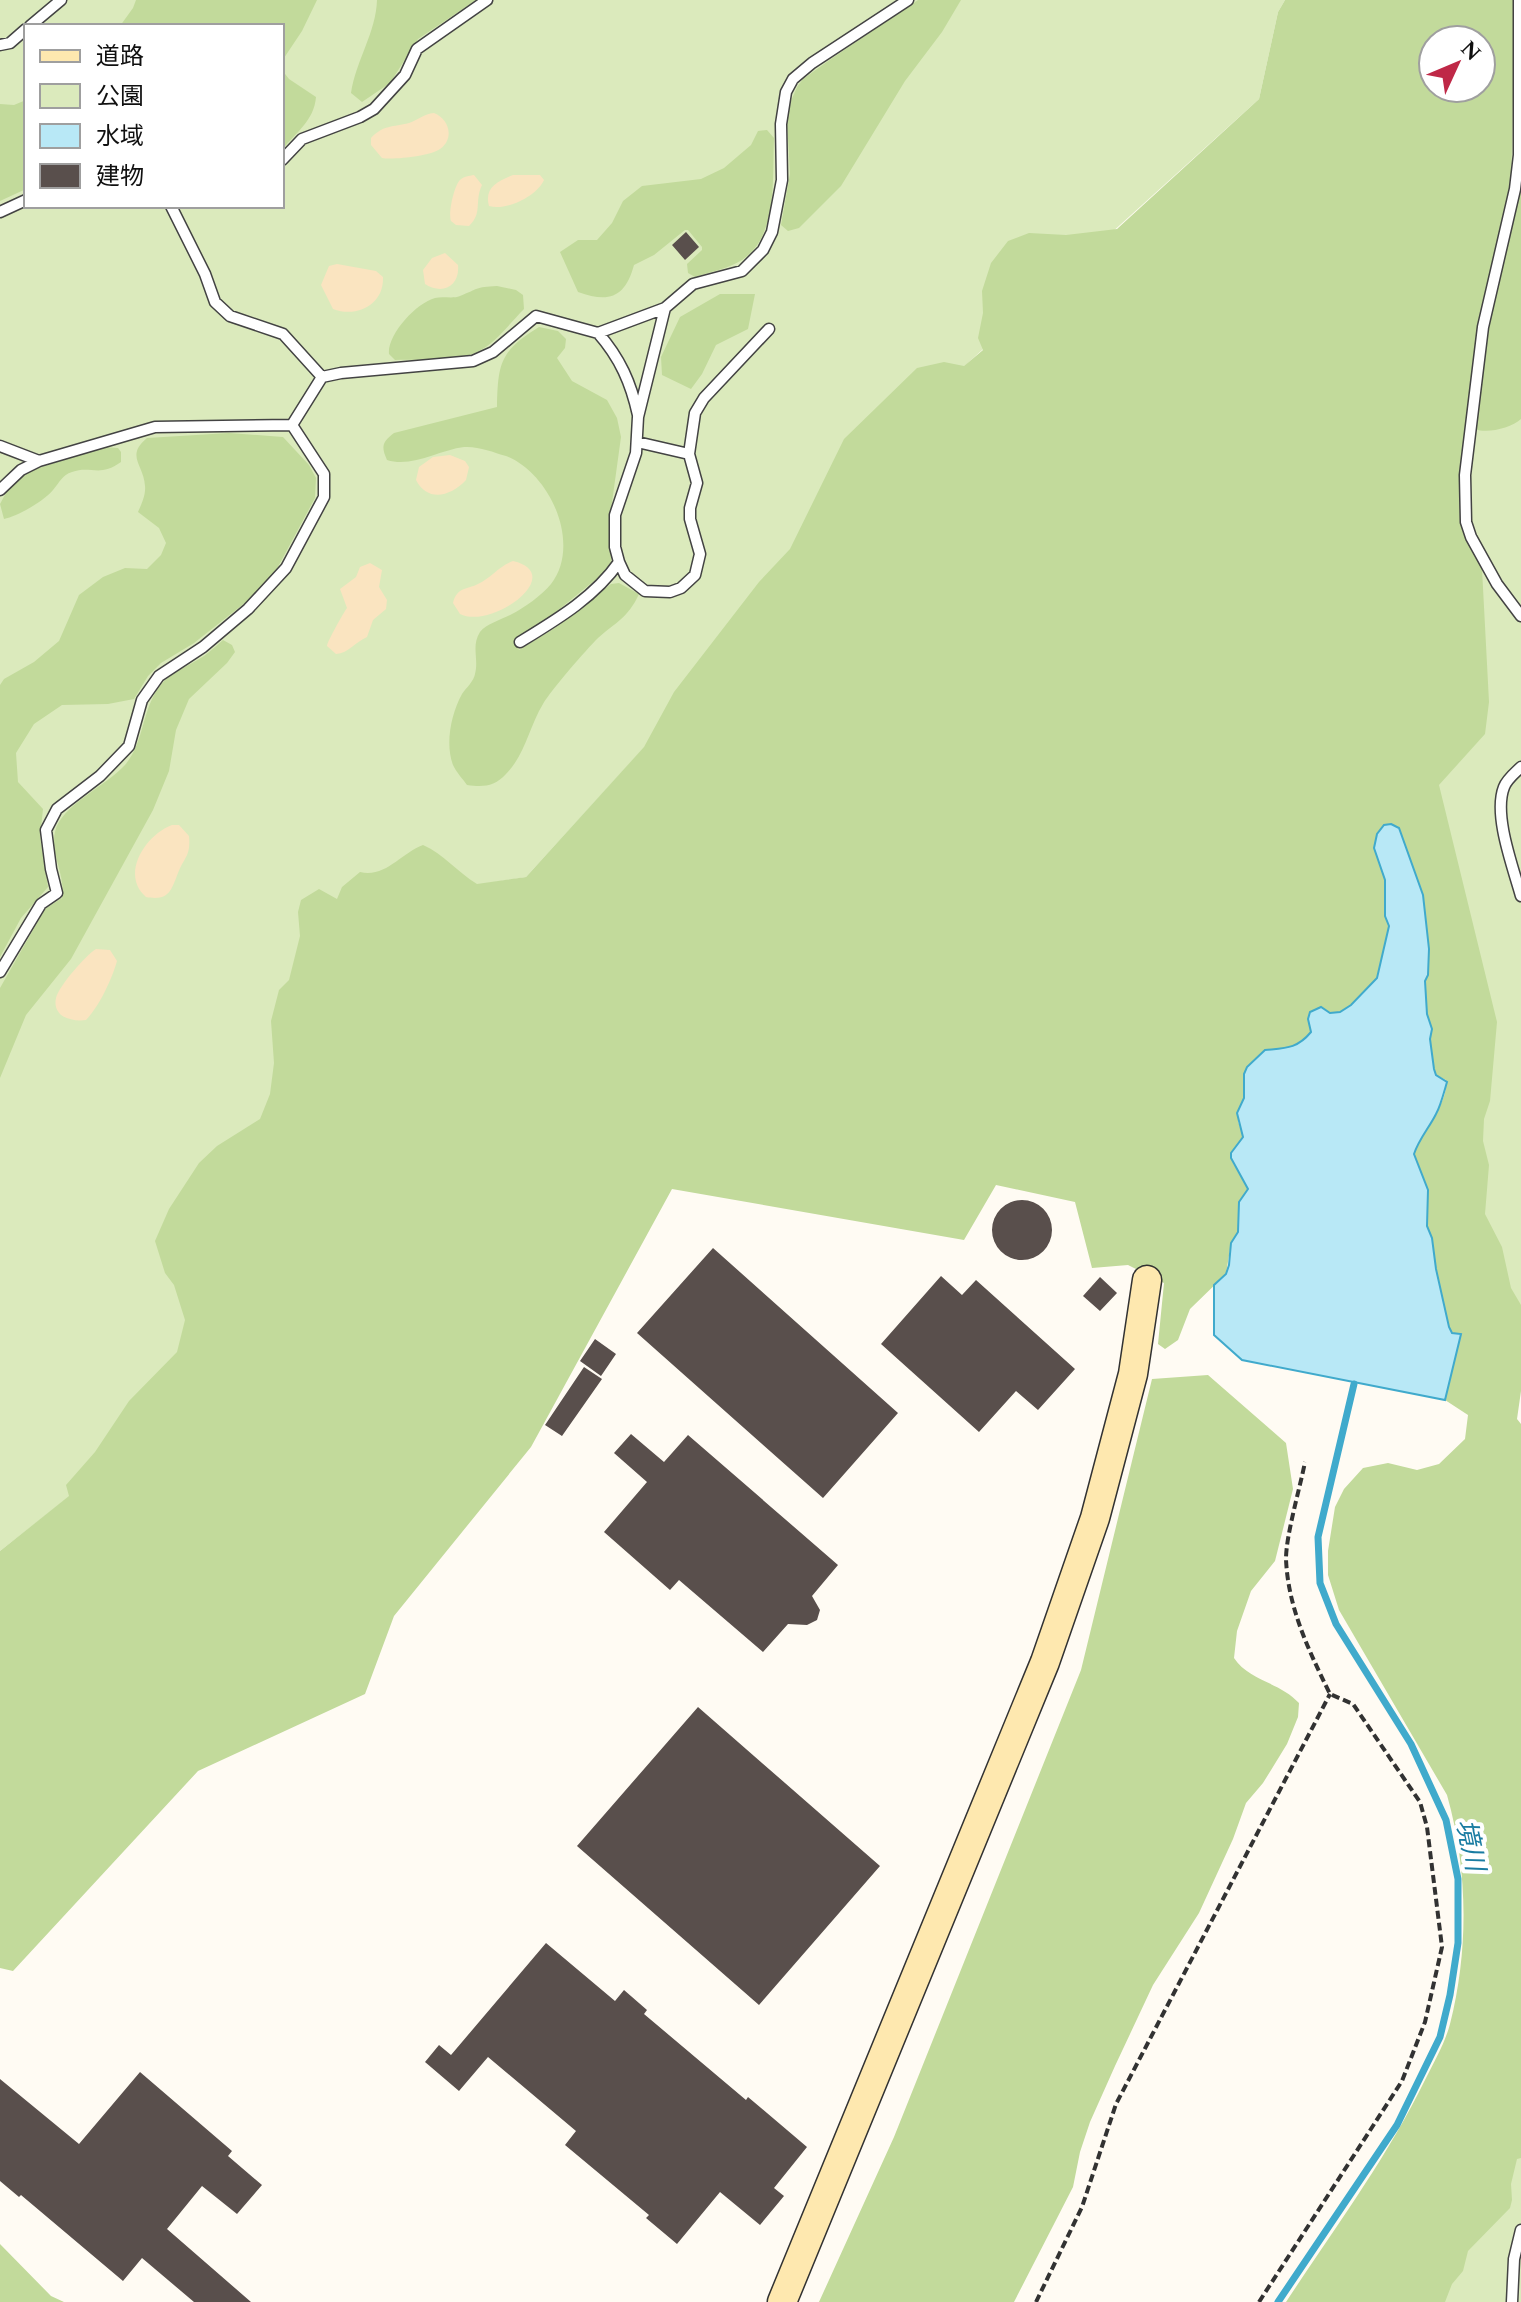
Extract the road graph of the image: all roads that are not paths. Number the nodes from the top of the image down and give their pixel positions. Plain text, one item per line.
1 (61, 0) edge
2 (487, 0) edge
3 (908, 0) edge
4 (1519, 0) edge
5 (33, 24) edge
6 (24, 31) edge
7 (0, 45) edge
8 (284, 158) edge
9 (24, 201) edge
10 (172, 208) edge
11 (0, 212) edge
12 (665, 308) junction
13 (769, 329) dead end
14 (598, 333) junction
15 (322, 377) junction
16 (638, 417) junction
17 (292, 425) junction
18 (637, 442) junction
19 (0, 446) edge
20 (689, 454) junction
21 (39, 461) junction
22 (0, 490) edge
23 (619, 562) junction
24 (1521, 616) edge
25 (520, 642) dead end
26 (1521, 767) edge
27 (1521, 896) edge
28 (0, 972) edge
29 (1147, 1280) dead end
30 (1521, 2230) edge
31 (782, 2302) edge
32 (1512, 2302) edge

1 - 5 lane
2 - 8 lane
3 - 12 lane
4 - 24 lane
6 - 7 lane
9 - 11 lane
10 - 15 lane
12 - 14 lane
12 - 16 lane
13 - 20 lane
14 - 15 lane
14 - 16 lane
15 - 17 lane
16 - 18 lane
17 - 21 lane
17 - 28 lane
18 - 20 lane
18 - 23 lane
19 - 21 lane
20 - 23 lane
21 - 22 lane
23 - 25 lane
26 - 27 lane
29 - 31 street
30 - 32 lane

